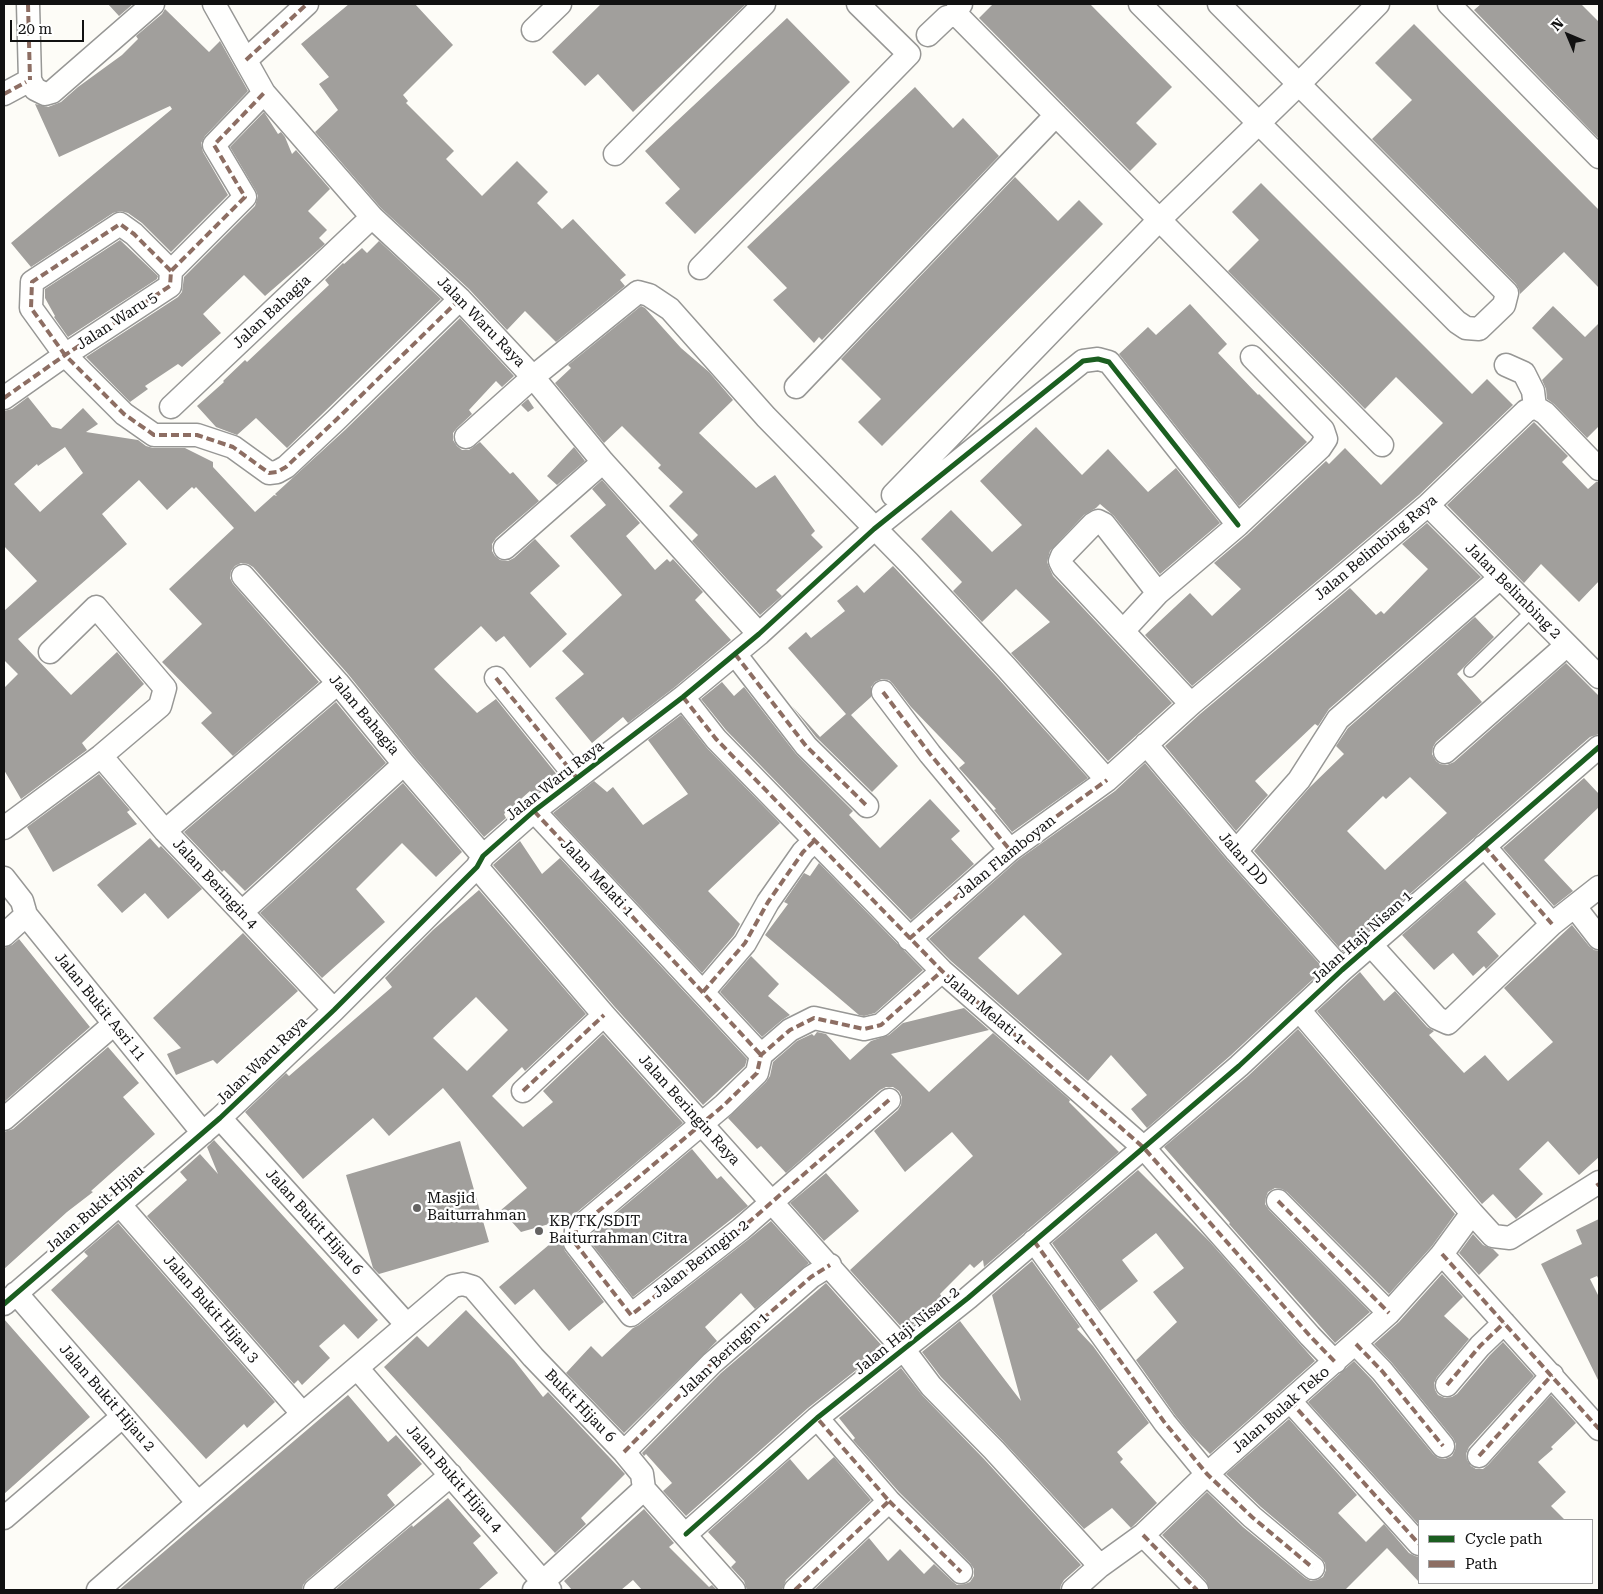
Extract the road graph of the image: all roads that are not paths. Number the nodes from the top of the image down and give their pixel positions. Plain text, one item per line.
1 (28, 4) edge
2 (153, 4) edge
3 (214, 4) edge
4 (307, 4) edge
5 (560, 4) edge
6 (764, 4) edge
7 (1140, 4) edge
8 (1219, 4) edge
9 (1378, 4) edge
10 (1450, 4) edge
11 (871, 8) edge
12 (959, 9) edge
13 (533, 30) dead end
14 (928, 35) dead end
15 (246, 60) junction
16 (30, 80) junction
17 (1299, 84) junction
18 (264, 93) junction
19 (4, 94) edge
20 (1056, 116) junction
21 (1258, 123) junction
22 (616, 154) dead end
23 (1599, 157) edge
24 (372, 217) junction
25 (1159, 220) junction
26 (700, 268) dead end
27 (171, 271) junction
28 (460, 299) junction
29 (65, 355) junction
30 (1252, 357) dead end
31 (1506, 365) dead end
32 (533, 377) junction
33 (796, 387) dead end
34 (4, 398) edge
35 (171, 407) dead end
36 (1540, 410) junction
37 (466, 437) dead end
38 (1382, 445) dead end
39 (604, 462) junction
40 (1599, 469) edge
41 (893, 495) dead end
42 (1428, 505) junction
43 (1238, 525) junction
44 (874, 529) junction
45 (505, 548) dead end
46 (244, 576) dead end
47 (1500, 578) junction
48 (1158, 593) junction
49 (1533, 610) junction
50 (1123, 632) junction
51 (759, 634) junction
52 (1567, 645) junction
53 (50, 652) dead end
54 (735, 654) junction
55 (1470, 671) dead end
56 (1599, 677) edge
57 (496, 678) dead end
58 (338, 682) junction
59 (883, 692) dead end
60 (683, 697) junction
61 (1191, 704) junction
62 (1146, 744) junction
63 (1599, 747) edge
64 (1445, 752) dead end
65 (101, 756) junction
66 (404, 764) junction
67 (577, 778) junction
68 (1107, 780) junction
69 (867, 806) dead end
70 (534, 811) junction
71 (4, 828) edge
72 (165, 832) junction
73 (814, 841) junction
74 (1484, 846) junction
75 (1010, 850) junction
76 (1236, 852) junction
77 (480, 861) junction
78 (4, 878) edge
79 (1599, 887) edge
80 (1575, 907) junction
81 (242, 912) junction
82 (26, 915) junction
83 (1552, 924) junction
84 (4, 935) edge
85 (1599, 938) edge
86 (909, 939) junction
87 (1371, 945) junction
88 (1342, 970) junction
89 (942, 971) junction
90 (703, 992) junction
91 (334, 1010) junction
92 (1299, 1010) junction
93 (604, 1015) junction
94 (114, 1024) junction
95 (761, 1055) junction
96 (523, 1091) dead end
97 (889, 1100) dead end
98 (220, 1118) junction
99 (4, 1119) edge
100 (702, 1124) junction
101 (203, 1133) junction
102 (1143, 1146) junction
103 (1599, 1184) edge
104 (1278, 1201) dead end
105 (771, 1203) junction
106 (120, 1204) junction
107 (1472, 1213) junction
108 (1034, 1241) junction
109 (1442, 1254) junction
110 (830, 1265) junction
111 (10, 1298) edge
112 (1389, 1312) junction
113 (631, 1315) joint
114 (1504, 1323) junction
115 (407, 1325) junction
116 (1356, 1344) junction
117 (904, 1350) junction
118 (1335, 1362) junction
119 (357, 1368) junction
120 (1552, 1375) junction
121 (1447, 1385) dead end
122 (1290, 1401) junction
123 (302, 1413) junction
124 (122, 1417) junction
125 (817, 1418) junction
126 (1599, 1429) edge
127 (1444, 1446) dead end
128 (624, 1452) junction
129 (1479, 1456) dead end
130 (1207, 1474) junction
131 (451, 1475) junction
132 (644, 1489) junction
133 (889, 1501) junction
134 (198, 1503) junction
135 (4, 1518) edge
136 (686, 1534) junction
137 (1143, 1535) junction
138 (1418, 1543) edge
139 (1100, 1566) junction
140 (1313, 1568) dead end
141 (962, 1572) dead end
142 (543, 1588) edge
143 (98, 1590) edge
144 (315, 1590) edge
145 (734, 1590) edge
146 (795, 1590) edge
147 (1073, 1590) edge
148 (1197, 1590) edge

1 - 16 street
2 - 16 street
3 - 15 street, Jalan Waru Raya
4 - 15 street
5 - 13 street
6 - 22 street
7 - 21 street
8 - 17 street
9 - 17 street
10 - 23 street
11 - 26 street
12 - 14 street
12 - 20 street
15 - 18 street, Jalan Waru Raya
16 - 19 street
17 - 21 street
17 - 21 street
18 - 24 street, Jalan Waru Raya
18 - 27 street, Jalan Waru 5
20 - 25 street
20 - 33 street
21 - 25 street
24 - 28 street, Jalan Waru Raya
24 - 35 street, Jalan Bahagia
25 - 38 street
25 - 41 street
27 - 29 street, Jalan Waru 5
27 - 29 street
28 - 29 street
28 - 32 street, Jalan Waru Raya
29 - 34 street, Jalan Waru 5
30 - 43 street
31 - 36 street
32 - 37 street
32 - 39 street, Jalan Waru Raya
32 - 44 street
36 - 40 street
36 - 42 street, Jalan Belimbing Raya
39 - 45 street
39 - 51 street, Jalan Waru Raya
42 - 47 street, Jalan Belimbing 2
42 - 61 street, Jalan Belimbing Raya
43 - 44 street, Jalan Waru Raya
43 - 48 street
44 - 51 street, Jalan Waru Raya
44 - 68 street
46 - 58 street, Jalan Bahagia
47 - 49 street, Jalan Belimbing 2
47 - 76 street
48 - 50 street
48 - 50 street
49 - 52 street, Jalan Belimbing 2
49 - 55 lane
50 - 61 street
51 - 54 street, Jalan Waru Raya
52 - 56 street, Jalan Belimbing 2
52 - 64 street
53 - 65 street
54 - 60 street, Jalan Waru Raya
54 - 69 street
57 - 67 street
58 - 66 street, Jalan Bahagia
58 - 72 street
59 - 75 street
60 - 67 street, Jalan Waru Raya
60 - 73 street
61 - 62 street, Jalan Belimbing Raya
62 - 68 street, Jalan Flamboyan
62 - 76 street, Jalan DD
63 - 74 street, Jalan Haji Nisan 1
65 - 71 street
65 - 72 street, Jalan Beringin 4
66 - 77 street, Jalan Bahagia
66 - 81 street
67 - 70 street, Jalan Waru Raya
68 - 75 street, Jalan Flamboyan
70 - 77 street, Jalan Waru Raya
70 - 90 street, Jalan Melati 1
72 - 81 street, Jalan Beringin 4
73 - 86 street
73 - 90 street
74 - 83 street
74 - 87 street, Jalan Haji Nisan 1
75 - 86 street, Jalan Flamboyan
76 - 88 street, Jalan DD
77 - 91 street, Jalan Waru Raya
77 - 93 street, Jalan Beringin Raya
78 - 82 street, Jalan Bukit Asri 11
79 - 80 street
80 - 83 street
80 - 85 street
81 - 91 street, Jalan Beringin 4
82 - 84 street
82 - 94 street, Jalan Bukit Asri 11
83 - 87 street
86 - 89 street
87 - 88 street, Jalan Haji Nisan 1
88 - 92 street, Jalan Haji Nisan 1
89 - 95 street, Jalan Melati 1
89 - 102 street, Jalan Melati 1
90 - 95 street, Jalan Melati 1
91 - 98 street, Jalan Waru Raya
92 - 102 street, Jalan Haji Nisan 1
92 - 107 street
93 - 96 street
93 - 100 street, Jalan Beringin Raya
94 - 99 street
94 - 101 street, Jalan Bukit Asri 11
95 - 100 street, Jalan Melati 1
97 - 105 street, Jalan Beringin 2
98 - 101 street, Jalan Waru Raya
98 - 115 street, Jalan Bukit Hijau 6
100 - 105 street, Jalan Beringin Raya
100 - 113 street, Jalan Melati 1
101 - 106 street, Jalan Bukit Hijau
102 - 108 street, Jalan Haji Nisan 2
102 - 118 street, Jalan Melati 1
103 - 107 street
104 - 112 street
105 - 110 street, Jalan Beringin Raya
105 - 113 street, Jalan Beringin 2
106 - 111 street, Jalan Bukit Hijau
106 - 123 street, Jalan Bukit Hijau 3
107 - 109 street, Jalan Bulak Teko
108 - 117 street, Jalan Haji Nisan 2
108 - 130 street
109 - 112 street, Jalan Bulak Teko
109 - 114 street
110 - 117 street, Jalan Beringin Raya
110 - 128 street, Jalan Beringin 1
111 - 124 street, Jalan Bukit Hijau 2
112 - 116 street, Jalan Bulak Teko
114 - 120 street
114 - 121 street
115 - 119 street, Bukit Hijau 6
115 - 128 street, Bukit Hijau 6
116 - 118 street, Jalan Bulak Teko
116 - 127 street
117 - 125 street, Jalan Haji Nisan 2
117 - 139 street, Jalan Beringin Raya
118 - 122 street, Jalan Bulak Teko
119 - 123 street, Bukit Hijau 6
119 - 131 street, Jalan Bukit Hijau 4
120 - 126 street
120 - 129 street
122 - 130 street, Jalan Bulak Teko
122 - 138 street
123 - 134 street, Bukit Hijau 6
124 - 134 street, Jalan Bukit Hijau 2
124 - 135 street
125 - 133 street
125 - 136 street, Jalan Haji Nisan 2
128 - 132 street, Bukit Hijau 6
130 - 137 street, Jalan Bulak Teko
130 - 140 street
131 - 142 street, Jalan Bukit Hijau 4
131 - 144 street
132 - 136 street, Bukit Hijau 6
132 - 142 street
133 - 141 street
133 - 146 street
134 - 143 street, Bukit Hijau 6
136 - 145 street, Bukit Hijau 6
137 - 139 street, Jalan Bulak Teko
137 - 148 street
139 - 147 street, Jalan Bulak Teko

